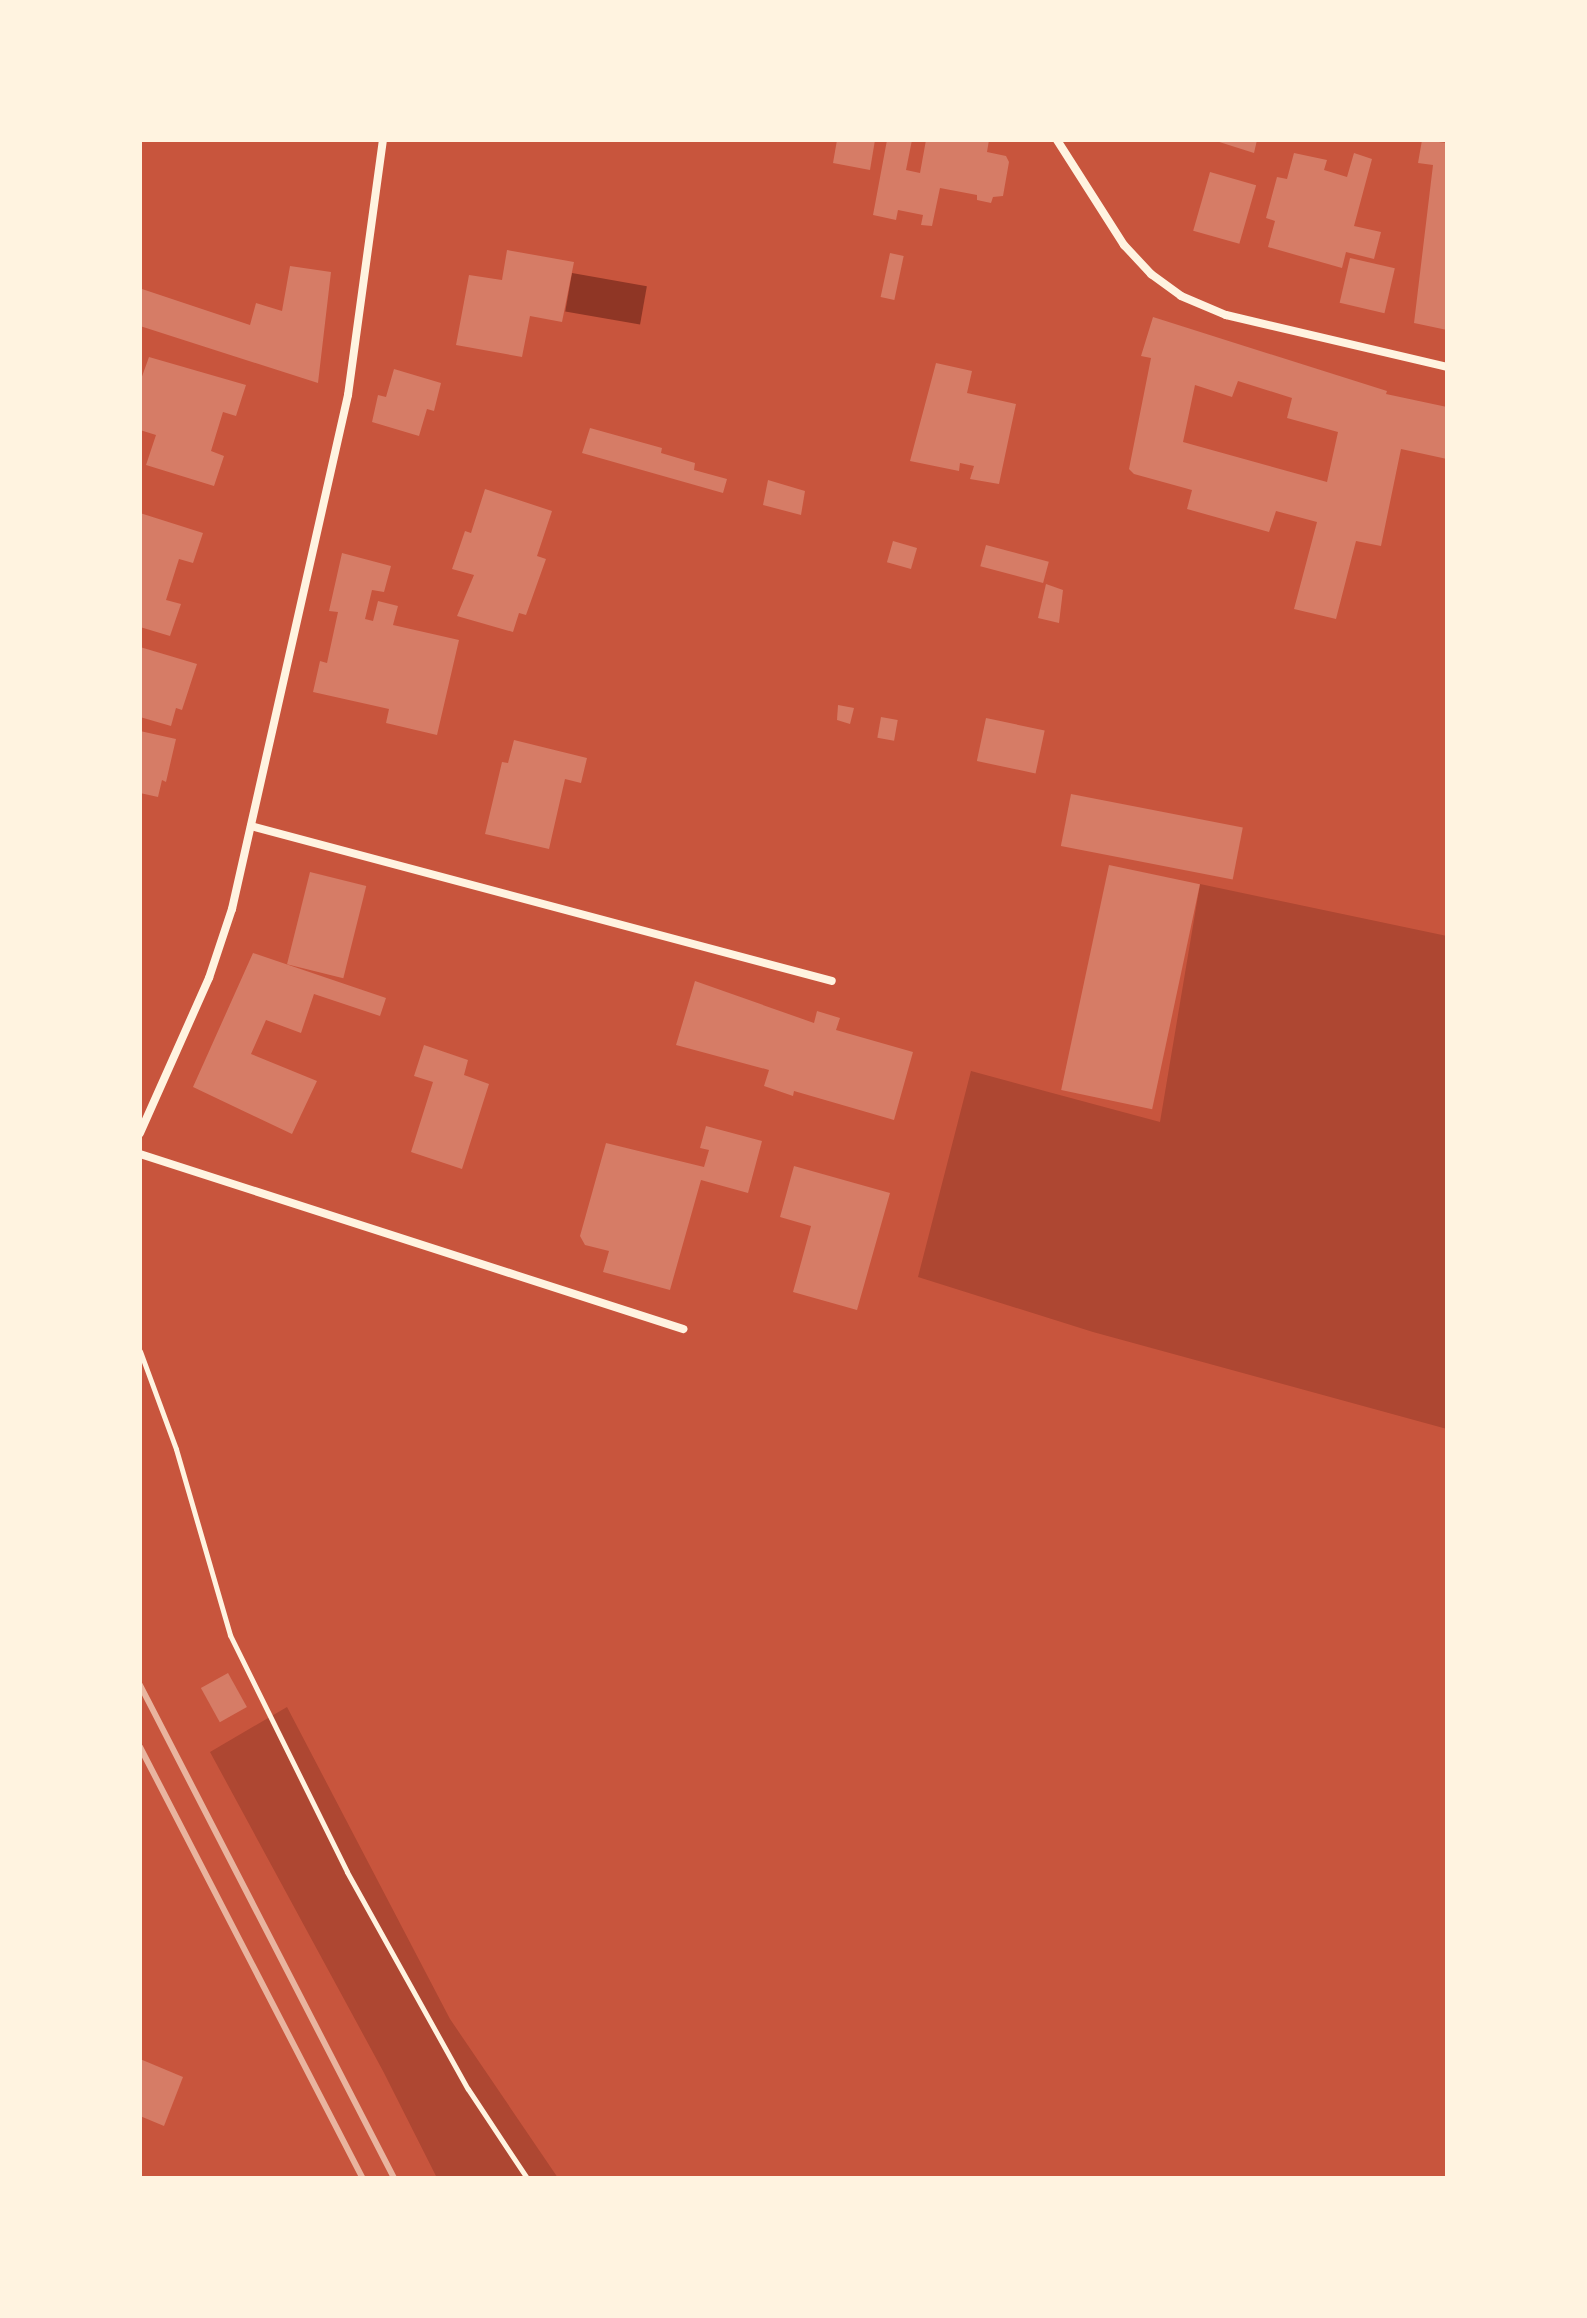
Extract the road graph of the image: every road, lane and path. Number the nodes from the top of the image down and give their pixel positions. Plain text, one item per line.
1 (383, 140) edge
2 (1057, 140) edge
3 (1447, 367) edge
4 (251, 826) junction
5 (832, 981) dead end
6 (140, 1133) edge
7 (140, 1154) edge
8 (683, 1329) dead end
9 (140, 1351) edge
10 (527, 2178) edge

1 - 4 street
2 - 3 street
4 - 5 street
4 - 6 street
7 - 8 street
9 - 10 path

